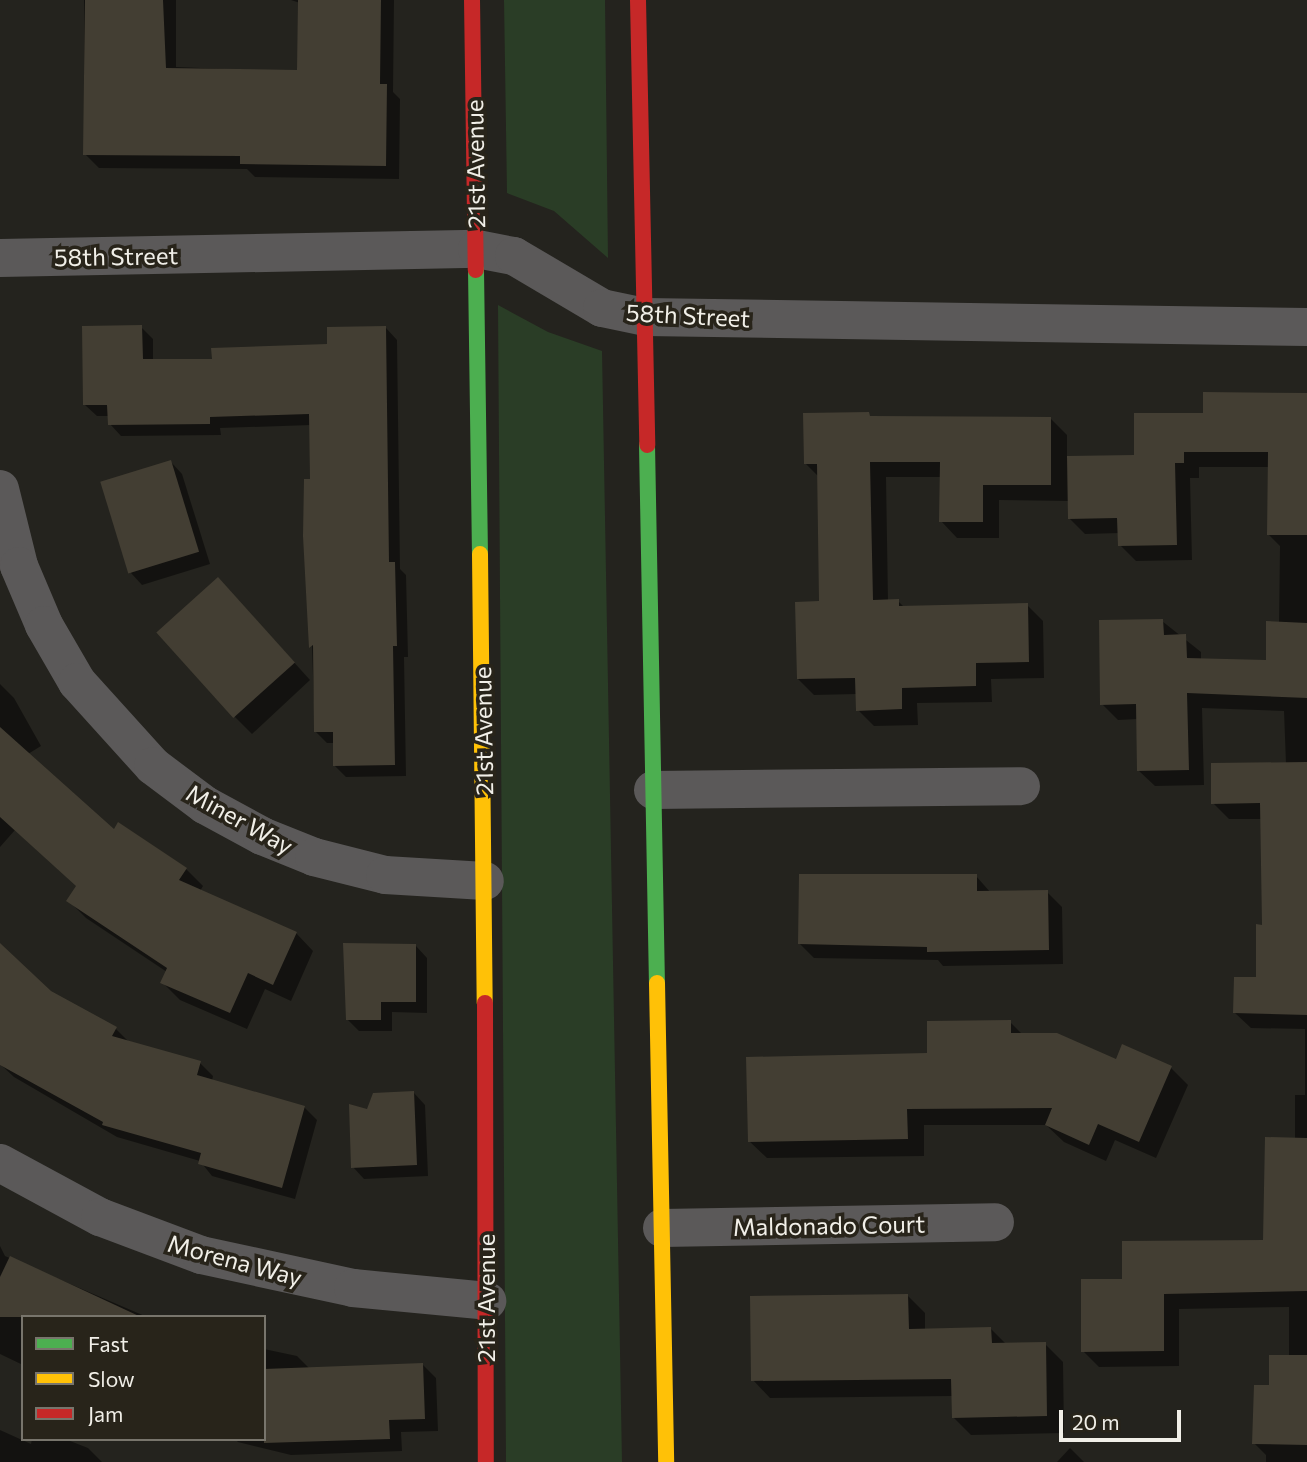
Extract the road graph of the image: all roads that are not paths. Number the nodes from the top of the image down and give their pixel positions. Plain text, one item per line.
1 (472, 0) edge
2 (638, 0) edge
3 (477, 249) junction
4 (0, 258) edge
5 (645, 317) junction
6 (1307, 327) edge
7 (0, 489) edge
8 (1021, 786) dead end
9 (653, 790) junction
10 (485, 881) junction
11 (0, 1163) edge
12 (995, 1222) dead end
13 (662, 1228) junction
14 (487, 1301) junction
15 (486, 1462) edge
16 (666, 1462) edge

1 - 3 street, 21st Avenue
2 - 5 street
3 - 4 street, 58th Street
3 - 5 street, 58th Street
3 - 10 street, 21st Avenue
5 - 6 street, 58th Street
5 - 9 street
7 - 10 street, Miner Way
8 - 9 street
9 - 13 street
10 - 14 street, 21st Avenue
11 - 14 street, Morena Way
12 - 13 street, Maldonado Court
13 - 16 street
14 - 15 street, 21st Avenue

